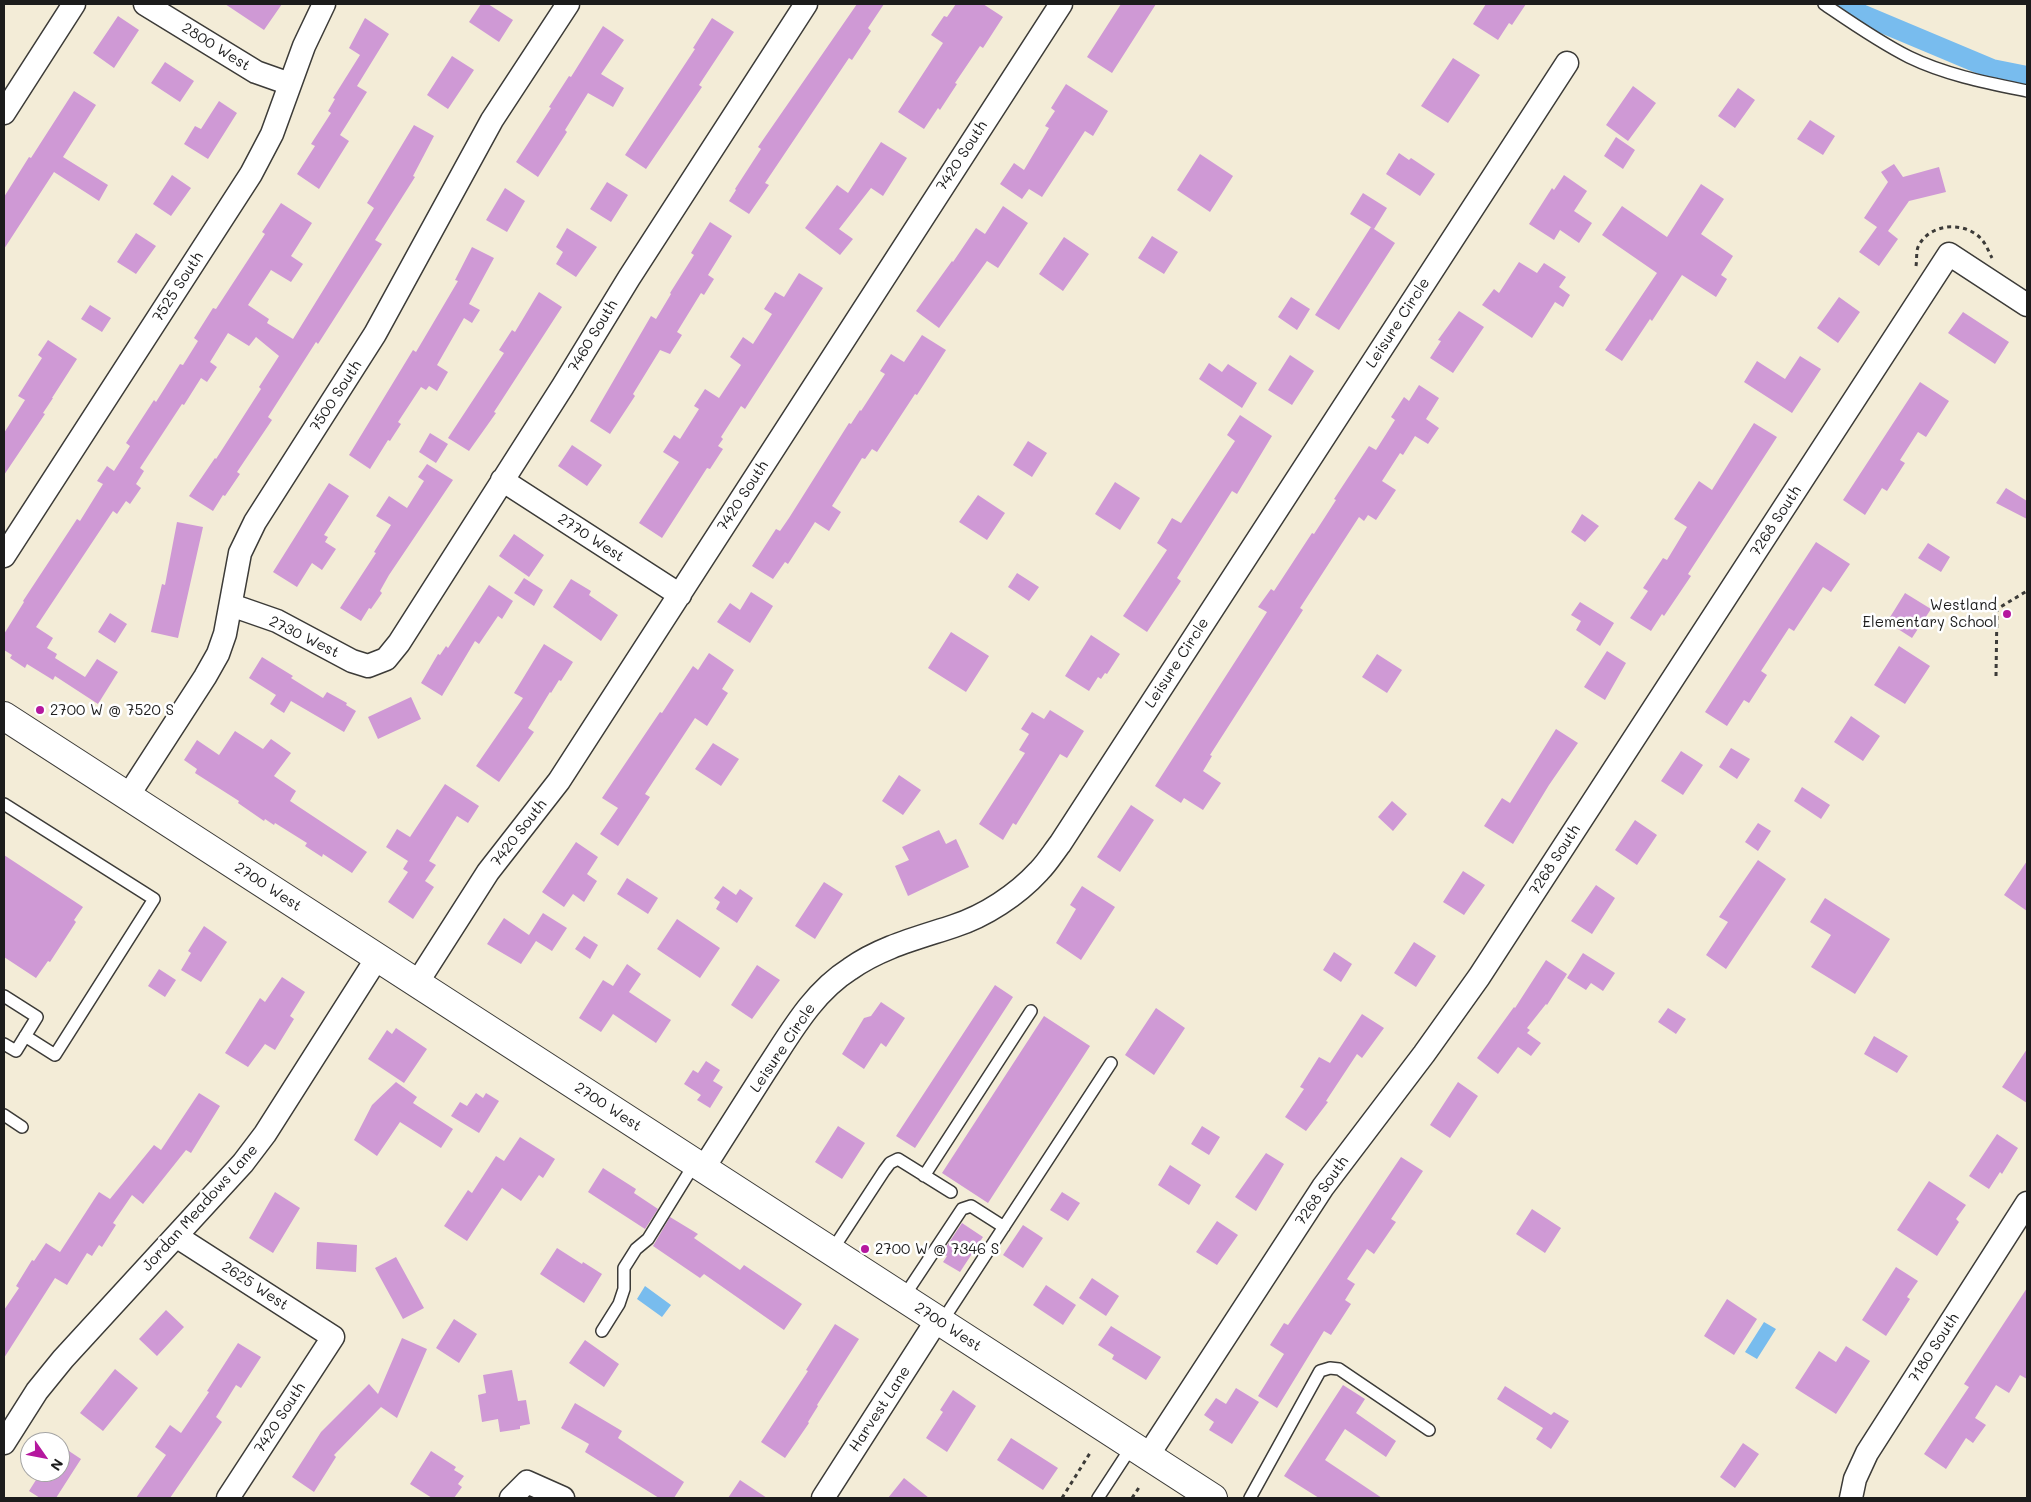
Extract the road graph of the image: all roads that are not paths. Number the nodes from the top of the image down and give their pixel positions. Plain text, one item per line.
1 (74, 4) edge
2 (145, 4) edge
3 (324, 4) edge
4 (806, 4) edge
5 (1061, 4) edge
6 (1824, 4) edge
7 (563, 5) edge
8 (1567, 63) dead end
9 (290, 84) junction
10 (2027, 91) edge
11 (4, 113) edge
12 (2027, 305) edge
13 (502, 480) junction
14 (4, 556) edge
15 (680, 595) junction
16 (231, 605) junction
17 (377, 664) joint
18 (4, 716) edge
19 (128, 796) junction
20 (4, 804) edge
21 (377, 958) junction
22 (417, 983) junction
23 (4, 996) edge
24 (1031, 1011) dead end
25 (25, 1036) junction
26 (4, 1044) edge
27 (1111, 1063) dead end
28 (4, 1115) edge
29 (22, 1127) dead end
30 (699, 1166) junction
31 (924, 1176) junction
32 (951, 1192) dead end
33 (2027, 1203) edge
34 (1004, 1227) junction
35 (176, 1236) junction
36 (831, 1252) junction
37 (903, 1298) junction
38 (939, 1321) junction
39 (602, 1331) dead end
40 (333, 1337) joint
41 (1429, 1430) dead end
42 (4, 1443) edge
43 (1139, 1452) junction
44 (228, 1498) edge
45 (511, 1498) edge
46 (563, 1498) edge
47 (823, 1498) edge
48 (1098, 1498) edge
49 (1212, 1498) edge
50 (1250, 1498) edge
51 (1851, 1498) edge

1 - 11 street
2 - 9 street, 2800 West
3 - 9 street, 7525 South
4 - 13 street, 7460 South
5 - 15 street, 7420 South
6 - 10 lane
7 - 16 street, 7500 South
8 - 30 street, Leisure Circle
9 - 14 street, 7525 South
12 - 43 street, 7268 South
13 - 15 street, 2770 West
13 - 17 street, 7460 South
15 - 22 street, 7420 South
16 - 17 street, 2730 West
16 - 19 street, 7500 South
18 - 19 main road, 2700 West
19 - 21 main road, 2700 West
20 - 25 lane
21 - 22 main road, 2700 West
21 - 35 street, Jordan Meadows Lane
22 - 30 main road, 2700 West
23 - 25 lane
24 - 31 lane
25 - 26 lane
27 - 34 lane
28 - 29 lane
30 - 36 main road, 2700 West
30 - 39 lane
31 - 32 lane
31 - 36 lane
33 - 51 street, 7180 South
34 - 37 lane
34 - 38 lane
35 - 40 street, 2625 West
35 - 42 street, Jordan Meadows Lane
36 - 37 main road, 2700 West
37 - 38 main road, 2700 West
38 - 43 main road, 2700 West
38 - 47 street, Harvest Lane
40 - 44 street, 7420 South
41 - 50 lane
43 - 48 lane
43 - 49 main road, 2700 West
45 - 46 street

